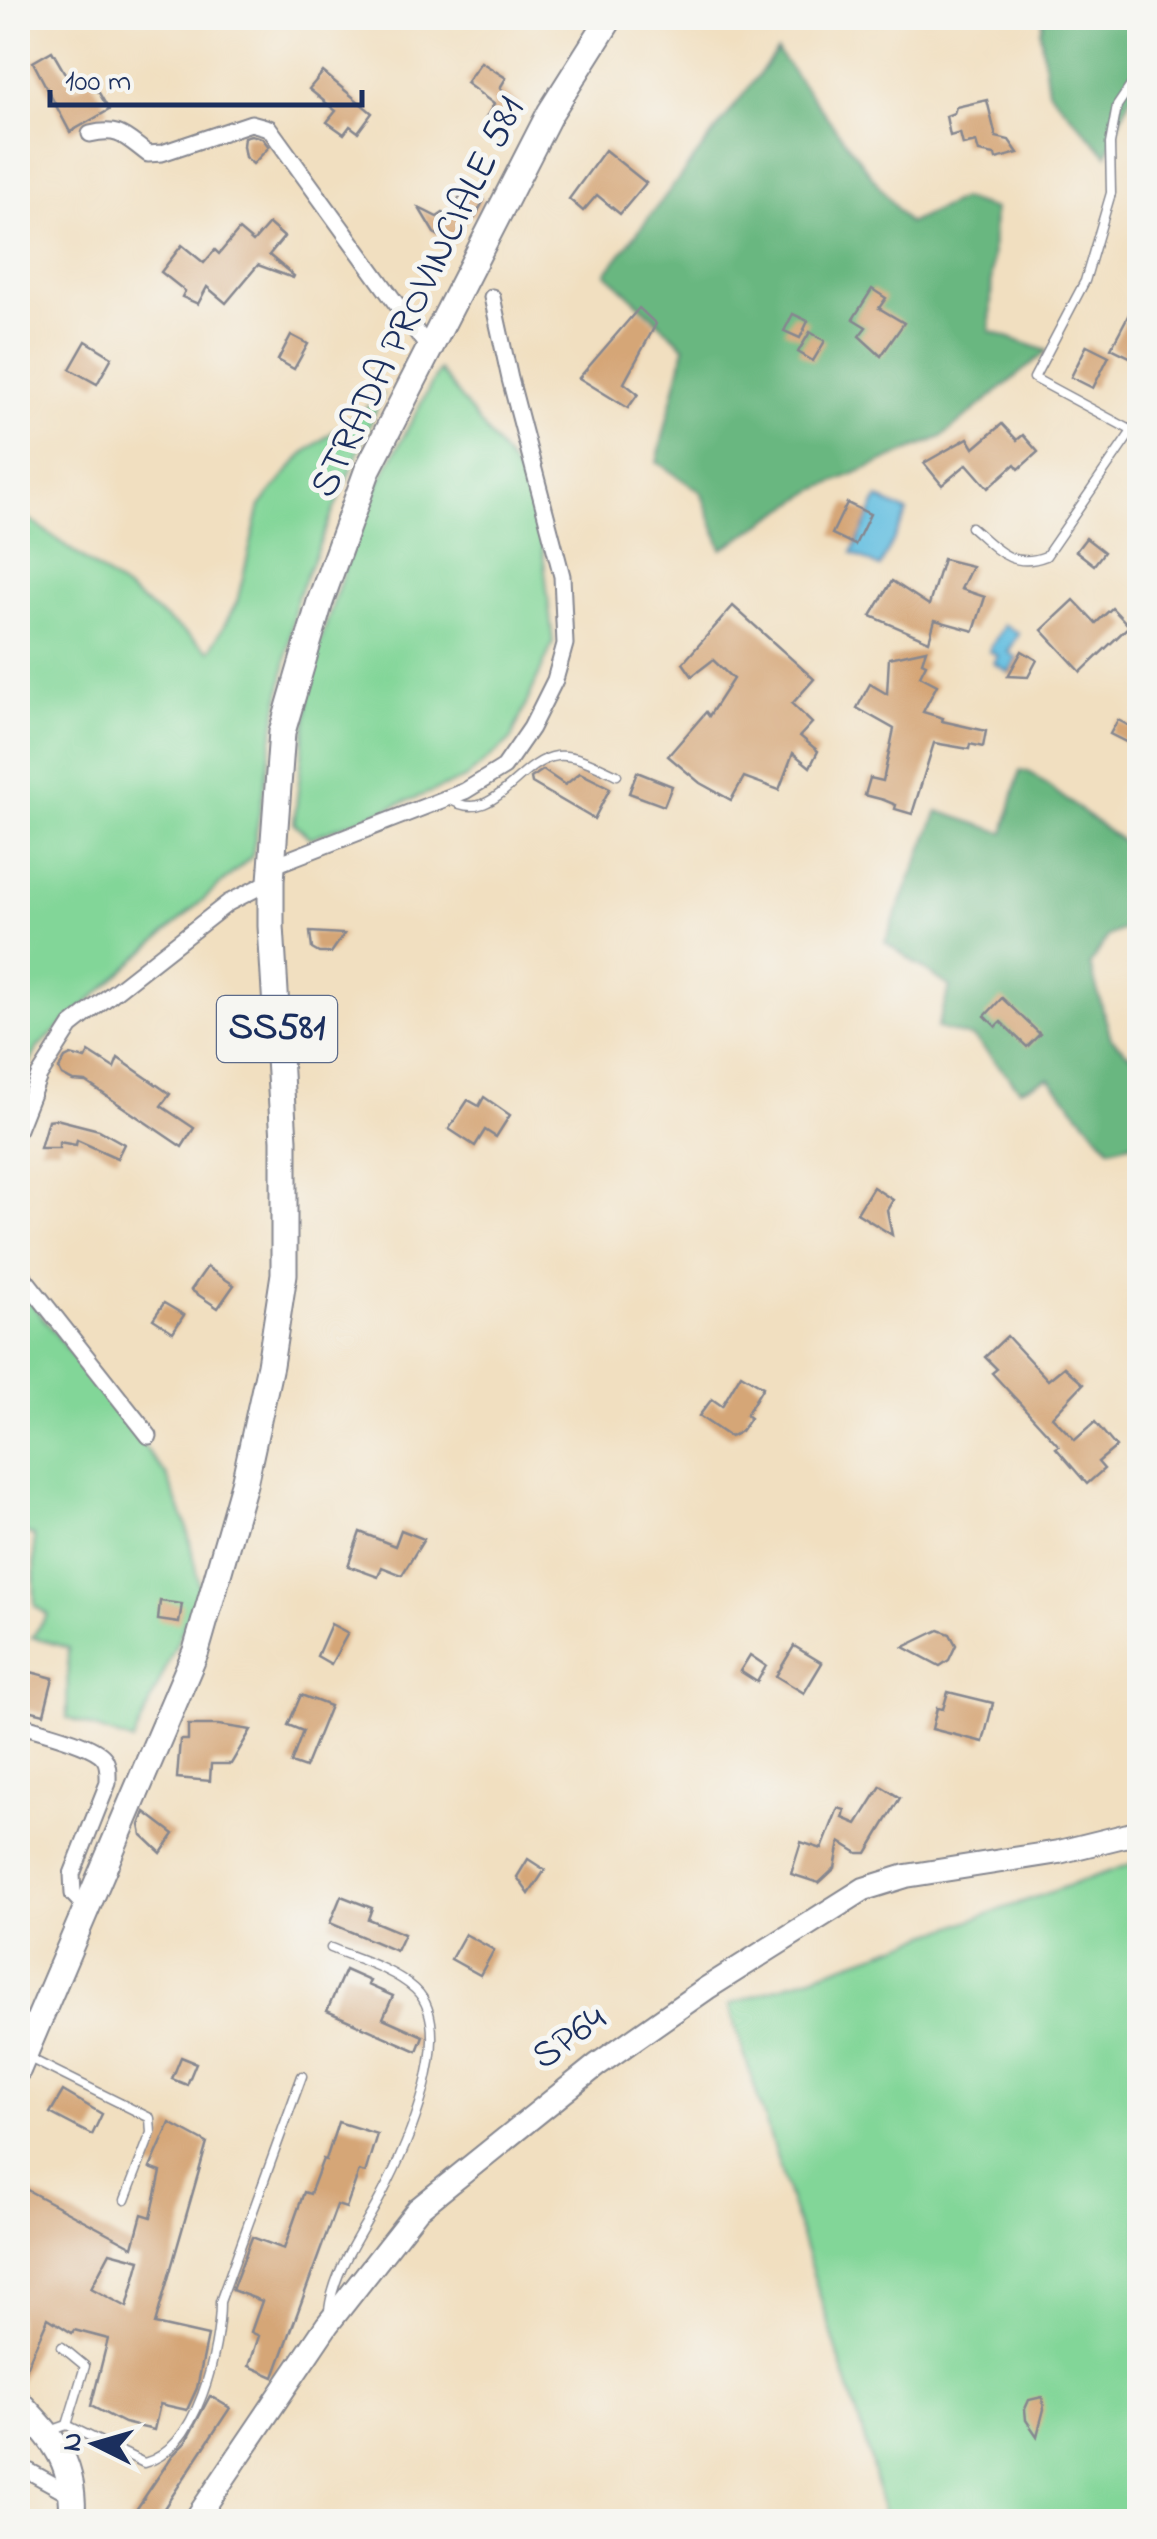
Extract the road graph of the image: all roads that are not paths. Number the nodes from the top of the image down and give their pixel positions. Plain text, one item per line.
1 (610, 18) edge
2 (1140, 72) edge
3 (90, 134) dead end
4 (492, 297) dead end
5 (429, 350) junction
6 (1136, 433) edge
7 (970, 526) dead end
8 (617, 775) dead end
9 (448, 798) junction
10 (272, 874) junction
11 (18, 1128) edge
12 (18, 1261) edge
13 (150, 1436) dead end
14 (18, 1724) edge
15 (1140, 1832) edge
16 (86, 1908) junction
17 (331, 1948) dead end
18 (20, 2062) edge
19 (302, 2076) dead end
20 (125, 2200) dead end
21 (327, 2324) junction
22 (62, 2348) dead end
23 (18, 2402) edge
24 (56, 2428) junction
25 (18, 2465) edge
26 (72, 2495) junction
27 (72, 2522) edge
28 (194, 2522) edge

1 - 5 main road, STRADA PROVINCIALE 581 / SS581
2 - 6 lane
3 - 5 street
4 - 9 street
5 - 10 main road, STRADA PROVINCIALE 581 / SS581
6 - 7 lane
8 - 9 lane
9 - 10 street
10 - 11 street
10 - 16 main road, STRADA PROVINCIALE 581 / SS581
12 - 13 street
14 - 16 street
15 - 21 street, SP64 / SP64
16 - 18 main road, STRADA PROVINCIALE 581 / SS581
17 - 21 lane
18 - 20 lane
19 - 24 lane
21 - 28 street, SP64 / SP64
22 - 24 lane
23 - 24 main road
24 - 26 main road
25 - 26 street
26 - 27 main road

